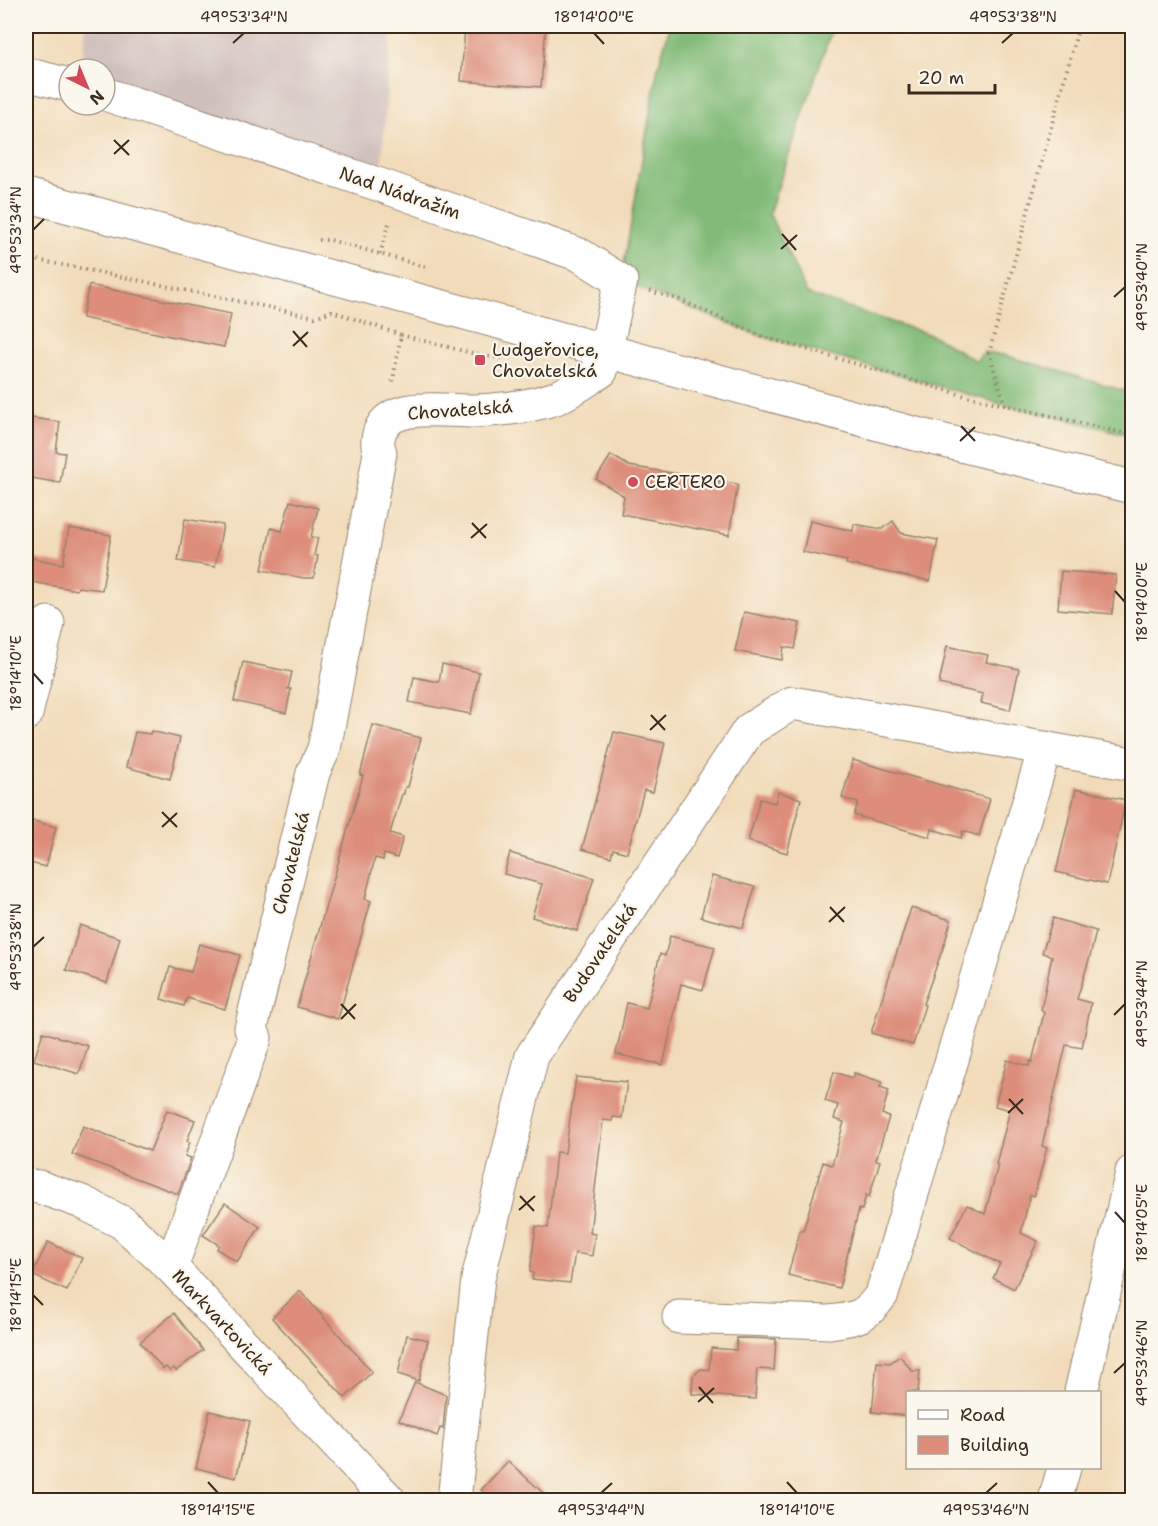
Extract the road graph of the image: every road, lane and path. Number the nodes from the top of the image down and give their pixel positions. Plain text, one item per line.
1 (1079, 26) edge
2 (26, 74) edge
3 (57, 82) edge
4 (117, 98) edge
5 (26, 195) edge
6 (391, 219) dead end
7 (380, 254) dead end
8 (26, 258) edge
9 (621, 281) junction
10 (606, 351) junction
11 (1005, 405) junction
12 (399, 414) junction
13 (1132, 435) edge
14 (1132, 487) edge
15 (48, 623) dead end
16 (26, 714) edge
17 (1045, 748) junction
18 (1132, 764) edge
19 (1132, 1172) edge
20 (26, 1186) edge
21 (171, 1267) junction
22 (679, 1317) dead end
23 (1082, 1391) edge
24 (1063, 1469) edge
25 (389, 1500) edge
26 (454, 1500) edge
27 (1055, 1500) edge

1 - 11 path
2 - 3 street
4 - 9 street, Nad Nádražím
5 - 10 street
6 - 7 path
8 - 12 path
9 - 10 street
9 - 11 path
10 - 12 street, Chovatelská
10 - 14 street
11 - 13 path
12 - 21 street, Chovatelská
15 - 16 street
17 - 18 street, Budovatelská
17 - 22 street
17 - 26 street, Budovatelská
19 - 23 street
20 - 21 street, Markvartovická
21 - 25 street, Markvartovická
24 - 27 street

